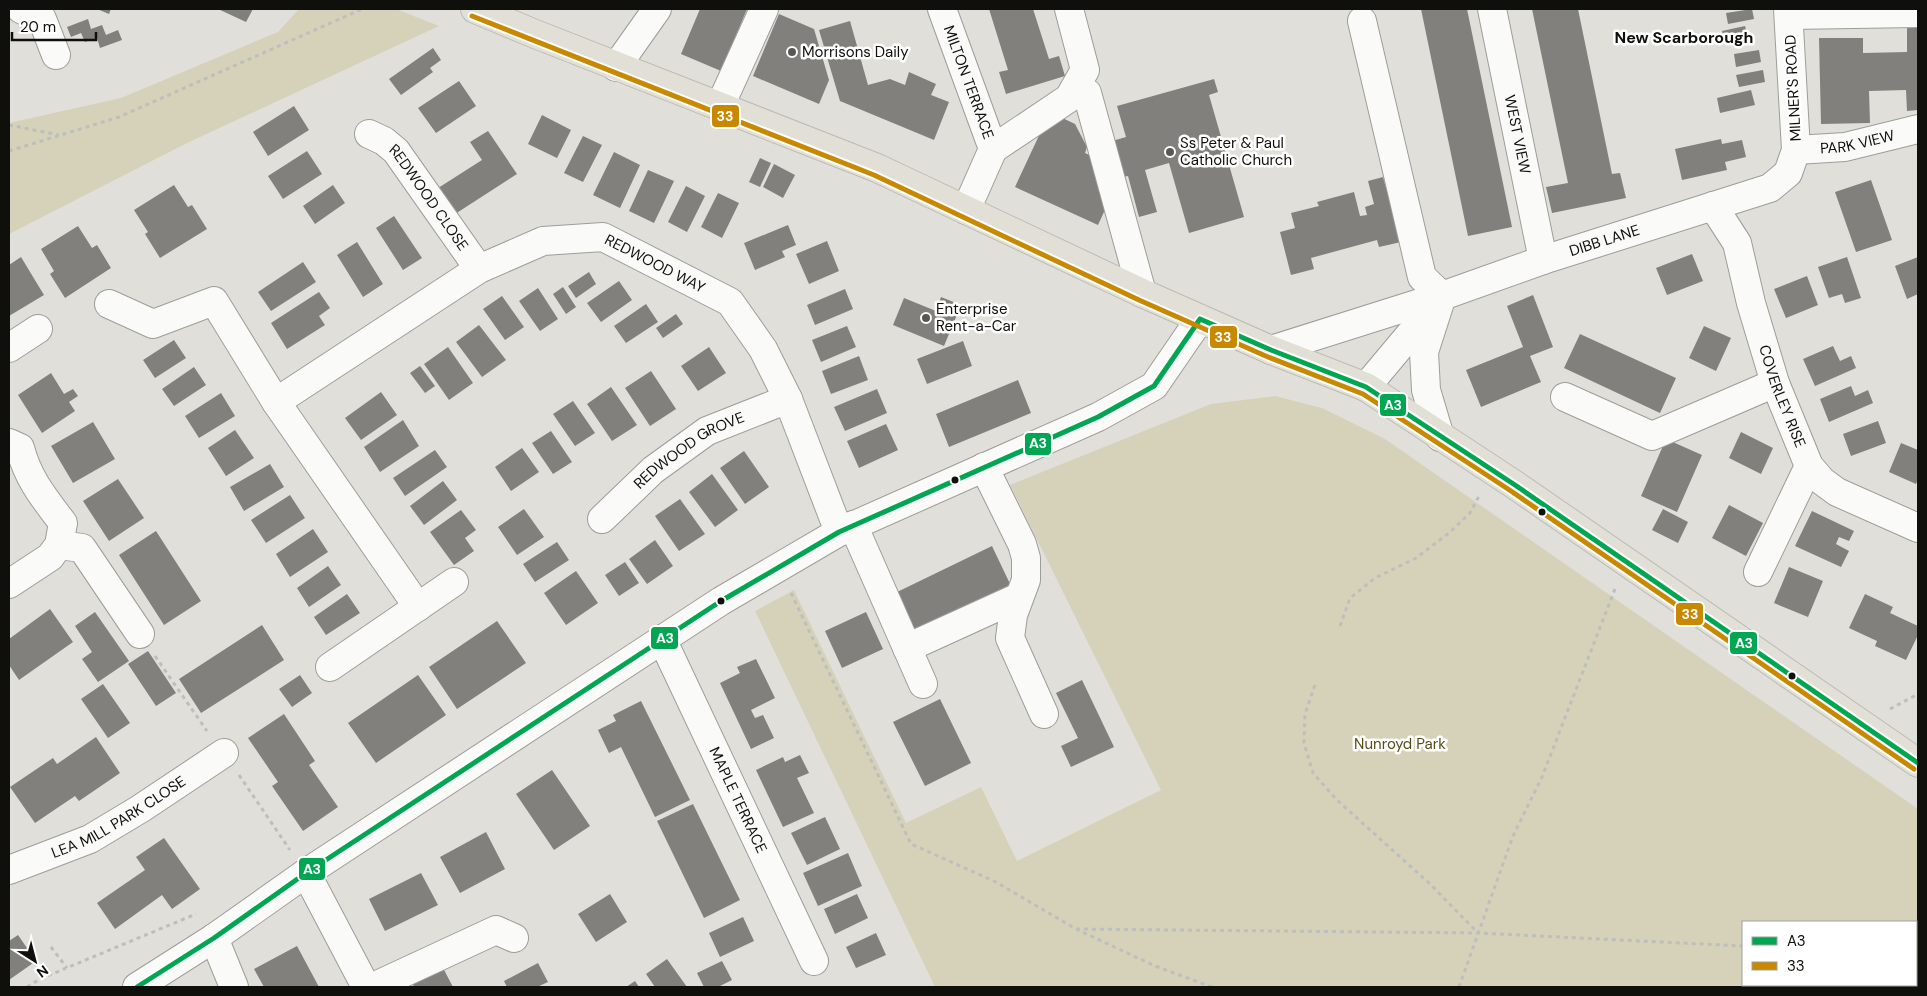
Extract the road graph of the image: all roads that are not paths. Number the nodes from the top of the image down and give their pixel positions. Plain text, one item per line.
1 (12, 9) edge
2 (21, 9) edge
3 (657, 9) edge
4 (764, 9) edge
5 (942, 9) edge
6 (1069, 9) edge
7 (1492, 9) edge
8 (480, 11) edge
9 (1789, 12) edge
10 (1918, 13) edge
11 (9, 15) edge
12 (1362, 20) dead end
13 (56, 55) dead end
14 (616, 66) junction
15 (1086, 93) dead end
16 (720, 106) junction
17 (1918, 129) edge
18 (369, 134) dead end
19 (992, 149) junction
20 (1796, 150) junction
21 (1770, 188) joint
22 (1713, 206) junction
23 (966, 210) junction
24 (1543, 260) junction
25 (479, 269) junction
26 (1142, 293) junction
27 (1442, 296) junction
28 (109, 304) dead end
29 (1200, 319) junction
30 (38, 329) dead end
31 (9, 348) edge
32 (1271, 350) junction
33 (1775, 383) junction
34 (1366, 387) junction
35 (1565, 397) dead end
36 (788, 399) junction
37 (276, 402) junction
38 (1440, 437) junction
39 (9, 443) edge
40 (1809, 466) junction
41 (984, 467) junction
42 (602, 519) dead end
43 (1917, 525) edge
44 (846, 529) junction
45 (59, 545) junction
46 (1758, 572) dead end
47 (454, 582) dead end
48 (9, 584) edge
49 (1019, 597) junction
50 (418, 607) junction
51 (140, 634) road end
52 (662, 639) junction
53 (907, 648) junction
54 (330, 667) dead end
55 (923, 684) dead end
56 (1044, 714) dead end
57 (224, 753) road end
58 (1918, 763) edge
59 (9, 870) edge
60 (306, 873) junction
61 (214, 938) junction
62 (514, 938) dead end
63 (814, 961) dead end
64 (140, 987) edge
65 (234, 987) edge
66 (366, 987) edge
67 (373, 987) edge

1 - 11 street
2 - 13 street
3 - 14 street
4 - 16 street
5 - 19 street, MILTON TERRACE
6 - 19 street
7 - 24 street, WEST VIEW
8 - 14 main road
9 - 10 street
9 - 20 street, MILNER'S ROAD
12 - 27 street
14 - 16 main road
15 - 26 street
16 - 23 main road
17 - 20 street, PARK VIEW
18 - 25 street, REDWOOD CLOSE
19 - 23 street, MILTON TERRACE
20 - 21 street, MILNER'S ROAD
21 - 22 street, DIBB LANE
22 - 24 street, DIBB LANE
22 - 33 street, COVERLEY RISE
23 - 26 main road
24 - 27 street, DIBB LANE
25 - 36 street, REDWOOD WAY
25 - 37 street, REDWOOD WAY
26 - 29 main road
27 - 32 street, DIBB LANE
27 - 34 street
27 - 38 street
28 - 37 street
29 - 32 main road
29 - 41 street
30 - 31 street
32 - 34 main road
33 - 35 street
33 - 40 street, COVERLEY RISE
34 - 38 main road
36 - 42 street, REDWOOD GROVE
36 - 44 street, REDWOOD WAY
37 - 50 street
38 - 58 main road
39 - 45 street
40 - 43 street, COVERLEY RISE
40 - 46 street
41 - 44 street
41 - 49 street
44 - 52 street
44 - 53 street, REDWOOD WAY
45 - 48 street
45 - 51 street
47 - 50 street
49 - 53 street
49 - 56 street
50 - 54 street
52 - 60 street
52 - 63 street, MAPLE TERRACE
53 - 55 street, REDWOOD WAY
57 - 59 street, LEA MILL PARK CLOSE
60 - 61 street
60 - 66 street
61 - 64 street
61 - 65 street
62 - 67 street

